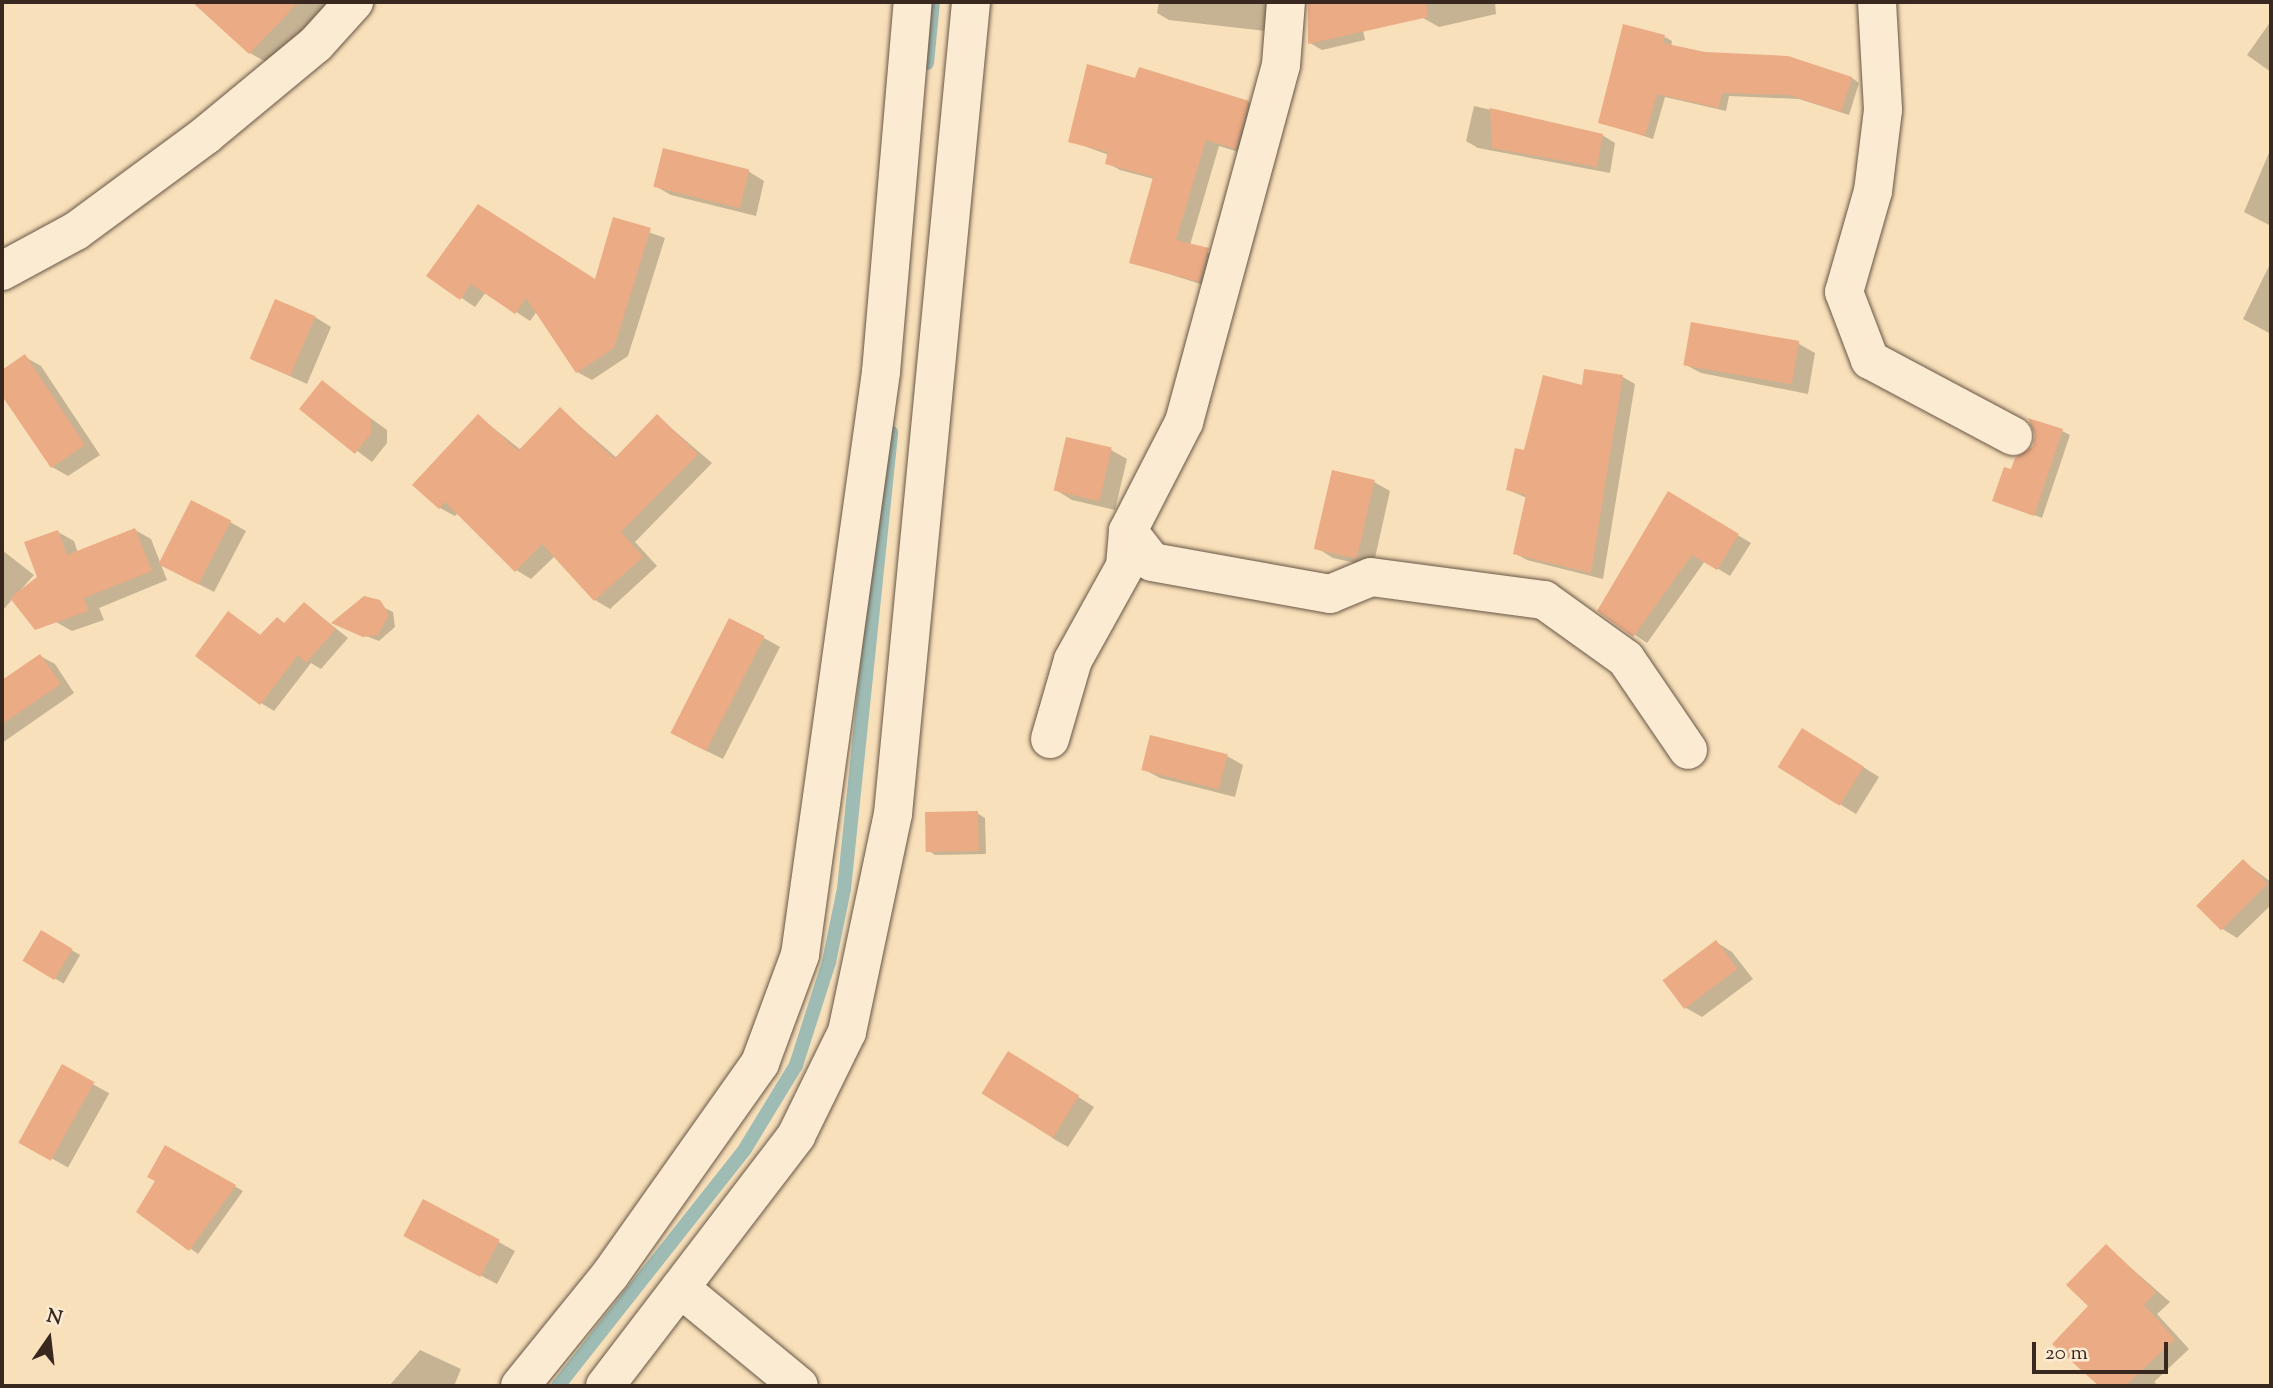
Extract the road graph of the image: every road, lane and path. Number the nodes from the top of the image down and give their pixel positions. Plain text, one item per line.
1 (354, 2) edge
2 (913, 2) edge
3 (971, 2) edge
4 (1286, 2) edge
5 (1877, 2) edge
6 (2, 271) edge
7 (2013, 436) dead end
8 (1128, 531) junction
9 (1050, 739) dead end
10 (1688, 750) dead end
11 (680, 1288) junction
12 (520, 1386) edge
13 (605, 1386) edge
14 (799, 1386) edge

1 - 6 street
2 - 12 street
3 - 11 street
4 - 8 street
5 - 7 street
8 - 9 street
8 - 10 street
11 - 13 street
11 - 14 street

